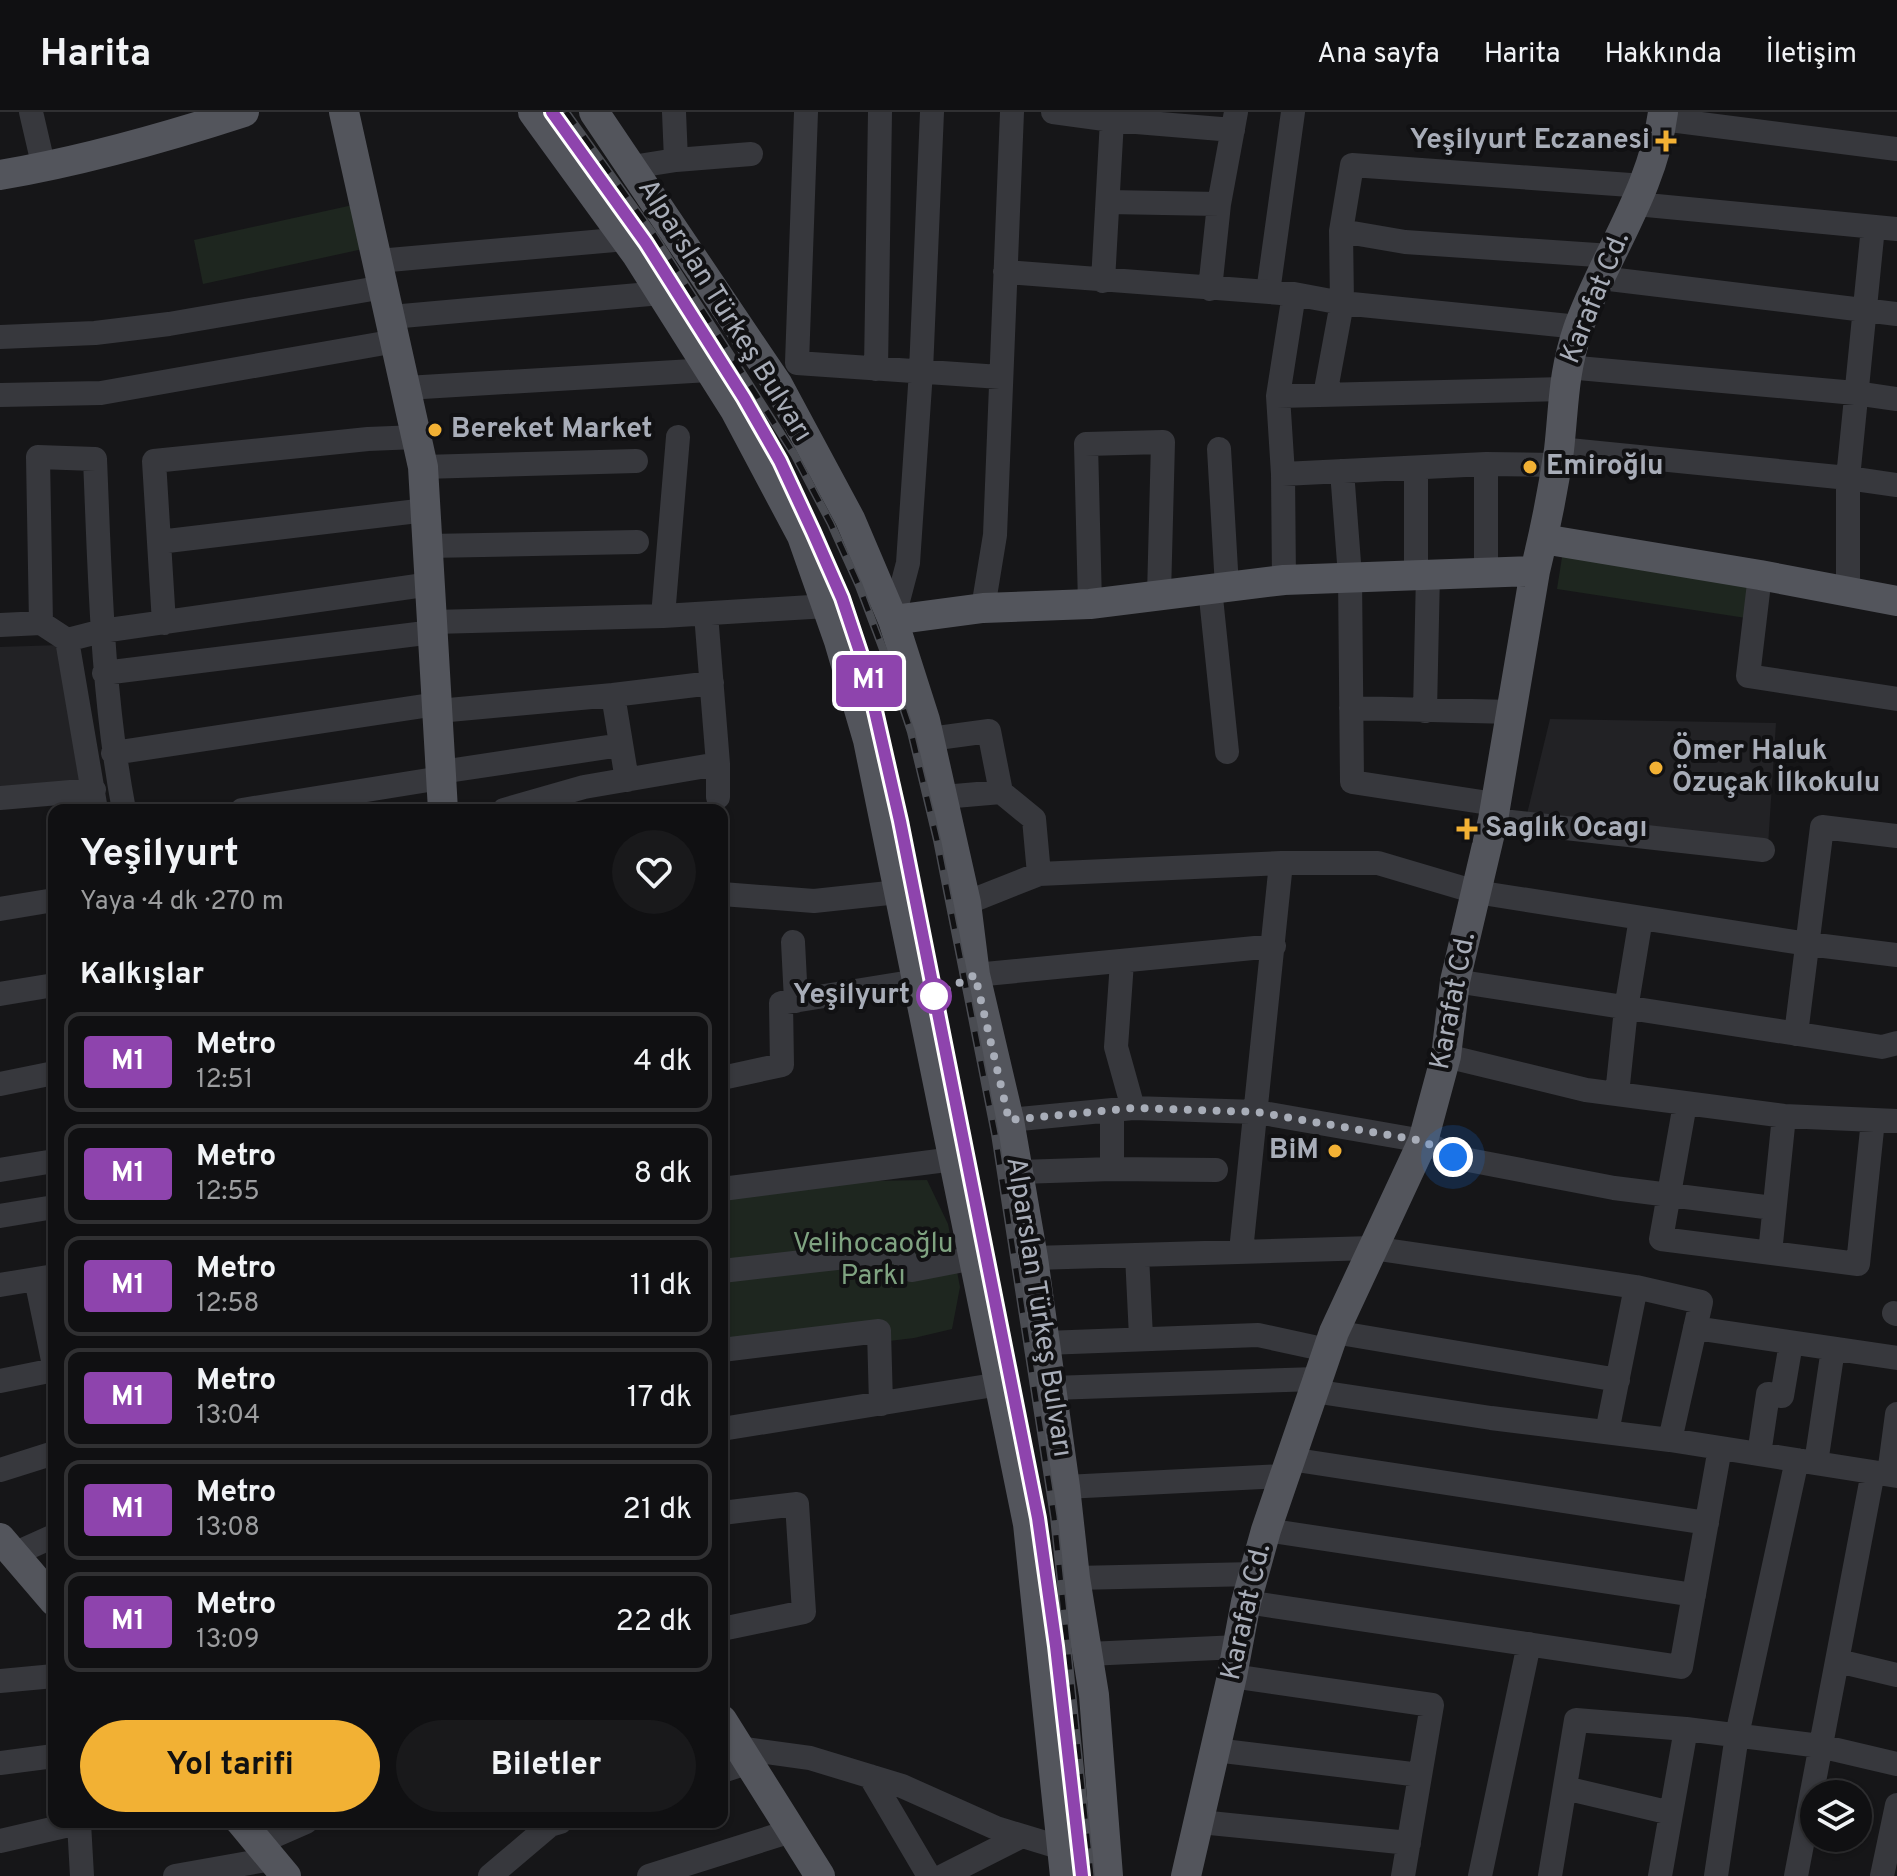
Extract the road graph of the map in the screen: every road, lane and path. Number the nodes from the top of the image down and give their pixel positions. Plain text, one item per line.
1 (31, 112) edge
2 (244, 112) edge
3 (344, 112) edge
4 (533, 112) edge
5 (594, 112) edge
6 (674, 112) edge
7 (806, 112) edge
8 (880, 112) edge
9 (932, 112) edge
10 (1012, 112) edge
11 (1053, 112) edge
12 (1293, 112) edge
13 (1663, 115) edge
14 (1112, 120) junction
15 (187, 121) edge
16 (1235, 121) edge
17 (1897, 149) edge
18 (751, 154) dead end
19 (676, 160) junction
20 (632, 167) junction
21 (44, 168) junction
22 (0, 175) edge
23 (1640, 195) junction
24 (1108, 202) junction
25 (1219, 204) junction
26 (1885, 228) edge
27 (1341, 231) junction
28 (626, 239) junction
29 (1606, 267) junction
30 (1005, 272) junction
31 (381, 274) junction
32 (1103, 281) junction
33 (1210, 289) junction
34 (1268, 292) junction
35 (661, 293) junction
36 (1294, 294) junction
37 (1342, 303) junction
38 (1864, 311) junction
39 (1897, 314) edge
40 (1579, 327) junction
41 (393, 329) junction
42 (0, 337) edge
43 (876, 369) junction
44 (709, 370) junction
45 (785, 370) junction
46 (921, 371) junction
47 (1000, 377) junction
48 (1565, 378) junction
49 (406, 388) junction
50 (1855, 393) junction
51 (0, 395) edge
52 (1325, 395) junction
53 (1278, 396) junction
54 (1897, 399) edge
55 (417, 437) junction
56 (678, 437) dead end
57 (1219, 449) dead end
58 (1557, 457) junction
59 (636, 461) dead end
60 (1486, 464) junction
61 (423, 467) junction
62 (1416, 468) junction
63 (1342, 471) junction
64 (1283, 474) junction
65 (1848, 478) junction
66 (1897, 485) edge
67 (426, 510) junction
68 (1543, 539) junction
69 (159, 542) junction
70 (637, 542) dead end
71 (428, 546) junction
72 (1486, 571) junction
73 (1535, 571) junction
74 (1422, 574) junction
75 (1760, 575) junction
76 (1350, 576) junction
77 (1284, 580) junction
78 (431, 584) junction
79 (1218, 588) junction
80 (1848, 591) junction
81 (1159, 595) junction
82 (1897, 601) edge
83 (1090, 604) junction
84 (827, 606) junction
85 (983, 608) junction
86 (706, 614) junction
87 (663, 616) junction
88 (893, 620) junction
89 (41, 623) junction
90 (164, 623) junction
91 (0, 625) edge
92 (433, 627) junction
93 (102, 631) junction
94 (67, 640) junction
95 (104, 673) junction
96 (712, 683) junction
97 (613, 695) junction
98 (1897, 699) edge
99 (438, 708) junction
100 (1351, 708) junction
101 (1425, 711) junction
102 (1512, 712) junction
103 (930, 739) junction
104 (621, 745) junction
105 (1227, 752) dead end
106 (113, 753) junction
107 (718, 764) junction
108 (441, 775) junction
109 (627, 780) junction
110 (1001, 792) junction
111 (718, 797) dead end
112 (943, 797) junction
113 (0, 798) edge
114 (95, 800) edge
115 (123, 804) edge
116 (276, 804) edge
117 (443, 804) edge
118 (525, 804) edge
119 (1494, 812) junction
120 (1897, 836) edge
121 (1763, 850) dead end
122 (1281, 863) junction
123 (1039, 874) junction
124 (898, 892) junction
125 (1476, 892) junction
126 (728, 894) edge
127 (48, 901) edge
128 (966, 903) junction
129 (0, 909) edge
130 (1641, 918) junction
131 (793, 942) dead end
132 (1808, 944) junction
133 (1274, 946) junction
134 (1897, 955) edge
135 (1122, 962) junction
136 (975, 975) junction
137 (917, 981) junction
138 (1455, 981) junction
139 (48, 986) edge
140 (0, 994) edge
141 (796, 1001) junction
142 (1626, 1009) junction
143 (1796, 1034) junction
144 (1897, 1043) edge
145 (1446, 1056) junction
146 (48, 1074) edge
147 (728, 1077) edge
148 (0, 1084) edge
149 (1617, 1094) junction
150 (1685, 1104) junction
151 (1122, 1109) junction
152 (1257, 1112) junction
153 (1784, 1116) junction
154 (1009, 1120) junction
155 (1885, 1121) edge
156 (1423, 1141) junction
157 (954, 1159) junction
158 (48, 1162) edge
159 (1112, 1169) junction
160 (0, 1170) edge
161 (1216, 1170) dead end
162 (1019, 1172) junction
163 (728, 1188) edge
164 (1668, 1194) junction
165 (48, 1208) edge
166 (1773, 1208) junction
167 (0, 1216) edge
168 (1372, 1248) junction
169 (1241, 1251) junction
170 (1770, 1253) junction
171 (1137, 1255) junction
172 (974, 1258) junction
173 (1033, 1258) junction
174 (728, 1270) edge
175 (45, 1278) edge
176 (0, 1285) edge
177 (1636, 1287) junction
178 (48, 1308) edge
179 (1695, 1328) junction
180 (1141, 1337) junction
181 (1330, 1341) junction
182 (1045, 1343) junction
183 (728, 1349) edge
184 (1790, 1349) dead end
185 (1833, 1349) junction
186 (1897, 1358) edge
187 (48, 1369) edge
188 (1618, 1380) junction
189 (0, 1381) edge
190 (1000, 1384) junction
191 (1314, 1385) junction
192 (1052, 1388) junction
193 (881, 1404) junction
194 (1897, 1414) edge
195 (728, 1428) edge
196 (1607, 1432) junction
197 (1670, 1440) junction
198 (1720, 1448) junction
199 (1759, 1454) junction
200 (48, 1455) edge
201 (1806, 1461) junction
202 (1287, 1468) junction
203 (0, 1470) edge
204 (1886, 1474) edge
205 (1065, 1487) junction
206 (728, 1512) edge
207 (1707, 1523) junction
208 (1266, 1530) junction
209 (48, 1537) edge
210 (7, 1546) edge
211 (1075, 1578) junction
212 (1250, 1588) junction
213 (48, 1594) edge
214 (1694, 1595) junction
215 (728, 1628) edge
216 (1529, 1644) junction
217 (1088, 1654) junction
218 (1235, 1661) junction
219 (1838, 1661) junction
220 (1897, 1675) edge
221 (48, 1677) edge
222 (0, 1681) edge
223 (1686, 1729) junction
224 (1737, 1735) junction
225 (728, 1738) edge
226 (1820, 1746) junction
227 (1215, 1750) junction
228 (48, 1757) edge
229 (736, 1761) edge
230 (0, 1763) edge
231 (1897, 1764) edge
232 (1420, 1775) junction
233 (870, 1776) junction
234 (1565, 1788) junction
235 (1897, 1805) edge
236 (1671, 1813) junction
237 (1200, 1822) junction
238 (55, 1828) edge
239 (80, 1828) edge
240 (297, 1828) edge
241 (546, 1828) edge
242 (791, 1831) junction
243 (1022, 1836) junction
244 (0, 1841) edge
245 (1409, 1843) junction
246 (264, 1850) edge
247 (1064, 1862) edge
248 (82, 1876) edge
249 (175, 1876) edge
250 (490, 1876) edge
251 (649, 1876) edge
252 (820, 1876) edge
253 (929, 1876) edge
254 (943, 1876) edge
255 (1108, 1876) edge
256 (1186, 1876) edge
257 (1403, 1876) edge
258 (1480, 1876) edge
259 (1550, 1876) edge
260 (1660, 1876) edge
261 (1716, 1876) edge
262 (1796, 1876) edge
263 (1882, 1876) edge

1 - 21 street
2 - 15 main road
3 - 31 main road
4 - 28 main road, Alparslan Türkeş Bulvarı
5 - 20 main road, Alparslan Türkeş Bulvarı
6 - 19 street
7 - 45 street
8 - 43 street
9 - 46 street
10 - 30 street
11 - 14 street
12 - 34 street
13 - 17 street
13 - 23 main road, Karafat Cd.
14 - 16 street
14 - 24 street
15 - 21 main road
16 - 25 street
18 - 19 street
19 - 20 street
20 - 45 main road, Alparslan Türkeş Bulvarı
21 - 22 main road
23 - 26 street
23 - 27 street
23 - 29 main road, Karafat Cd.
24 - 25 street
24 - 32 street
25 - 33 street
26 - 38 street
27 - 29 street
27 - 37 street
28 - 31 street
28 - 35 main road, Alparslan Türkeş Bulvarı
29 - 38 street
29 - 40 main road, Karafat Cd.
30 - 32 street
30 - 47 street
31 - 41 main road
31 - 42 street
32 - 33 street
33 - 34 street
34 - 36 street
35 - 41 street
35 - 44 main road, Alparslan Türkeş Bulvarı
36 - 37 street
36 - 53 street
37 - 40 street
37 - 52 street
38 - 39 street
38 - 50 street
40 - 48 main road, Karafat Cd.
41 - 49 main road
41 - 51 street
43 - 45 street
43 - 46 street
44 - 49 street
44 - 84 main road, Alparslan Türkeş Bulvarı
45 - 88 main road, Alparslan Türkeş Bulvarı
46 - 47 street
46 - 88 street
47 - 85 street
48 - 50 street
48 - 52 street
48 - 58 main road, Karafat Cd.
49 - 55 main road
50 - 54 street
50 - 65 street
52 - 53 street
53 - 64 street
55 - 61 main road
55 - 69 street
56 - 87 street
57 - 79 street
58 - 60 street
58 - 65 street
58 - 68 main road, Karafat Cd.
59 - 61 street
60 - 62 street
60 - 72 street
61 - 67 main road
62 - 63 street
62 - 74 street
63 - 64 street
63 - 76 street
64 - 77 street
65 - 66 street
65 - 80 street
67 - 69 street
67 - 71 main road
68 - 73 main road, Karafat Cd.
68 - 75 main road
69 - 90 street
70 - 71 street
71 - 78 main road
72 - 73 main road
72 - 74 main road
73 - 102 main road, Karafat Cd.
74 - 76 main road
74 - 101 street
75 - 80 main road
75 - 98 street
76 - 77 main road
76 - 100 street
77 - 79 main road
78 - 90 street
78 - 92 main road
79 - 81 main road
79 - 105 street
80 - 82 main road
81 - 83 main road
81 - 83 street
83 - 85 main road
84 - 86 street
84 - 124 main road, Alparslan Türkeş Bulvarı
85 - 88 main road
86 - 87 street
86 - 96 street
87 - 92 street
88 - 103 main road, Alparslan Türkeş Bulvarı
89 - 91 street
89 - 93 street
89 - 94 street
90 - 93 street
92 - 95 street
92 - 99 main road
93 - 94 street
93 - 95 street
94 - 114 street
95 - 106 street
96 - 97 street
96 - 107 street
97 - 99 street
97 - 104 street
99 - 106 street
99 - 108 main road
100 - 101 street
100 - 119 street
101 - 102 street
102 - 119 main road, Karafat Cd.
103 - 110 street
103 - 112 main road, Alparslan Türkeş Bulvarı
104 - 108 street
104 - 109 street
106 - 115 street
107 - 109 street
107 - 111 street
108 - 116 street
108 - 117 main road
109 - 118 street
110 - 112 street
110 - 123 street
112 - 128 main road, Alparslan Türkeş Bulvarı
113 - 114 street
119 - 121 street
119 - 125 main road, Karafat Cd.
120 - 132 street
122 - 123 street
122 - 125 street
122 - 133 street
123 - 128 street
124 - 126 street
124 - 137 main road, Alparslan Türkeş Bulvarı
125 - 130 street
125 - 138 main road, Karafat Cd.
127 - 129 street
128 - 136 main road, Alparslan Türkeş Bulvarı
130 - 132 street
130 - 142 street
131 - 141 street
132 - 134 street
132 - 143 street
133 - 135 street
133 - 152 street
135 - 136 street
135 - 151 street
136 - 154 main road, Alparslan Türkeş Bulvarı
137 - 141 street
137 - 157 main road, Alparslan Türkeş Bulvarı
138 - 142 street
138 - 145 main road, Karafat Cd.
139 - 140 street
141 - 147 street
142 - 143 street
142 - 149 street
143 - 144 street
145 - 149 street
145 - 156 main road, Karafat Cd.
146 - 148 street
149 - 150 street
150 - 153 street
150 - 164 street
151 - 152 street
151 - 154 street
151 - 159 street
152 - 156 street
152 - 169 street
153 - 155 street
153 - 166 street
154 - 162 main road, Alparslan Türkeş Bulvarı
155 - 170 street
156 - 164 street
156 - 168 main road, Karafat Cd.
157 - 163 street
157 - 172 main road, Alparslan Türkeş Bulvarı
158 - 160 street
159 - 161 street
159 - 162 street
162 - 173 main road, Alparslan Türkeş Bulvarı
164 - 166 street
164 - 170 street
165 - 167 street
166 - 170 street
168 - 169 street
168 - 177 street
168 - 181 main road, Karafat Cd.
169 - 171 street
171 - 173 street
171 - 180 street
172 - 174 street
172 - 190 main road, Alparslan Türkeş Bulvarı
173 - 182 main road, Alparslan Türkeş Bulvarı
175 - 176 street
175 - 178 street
177 - 179 street
177 - 188 street
179 - 185 street
179 - 197 street
180 - 181 street
180 - 182 street
181 - 188 street
181 - 191 main road, Karafat Cd.
182 - 192 main road, Alparslan Türkeş Bulvarı
183 - 193 street
184 - 199 street
185 - 186 street
185 - 201 street
187 - 189 street
188 - 196 street
190 - 193 street
190 - 247 main road, Alparslan Türkeş Bulvarı
191 - 192 street
191 - 196 street
191 - 202 main road, Karafat Cd.
192 - 205 main road, Alparslan Türkeş Bulvarı
193 - 195 street
194 - 204 street
196 - 197 street
197 - 198 street
198 - 199 street
198 - 207 street
199 - 201 street
200 - 203 street
201 - 204 street
201 - 224 street
202 - 205 street
202 - 207 street
202 - 208 main road, Karafat Cd.
204 - 219 street
205 - 211 main road, Alparslan Türkeş Bulvarı
206 - 215 street
207 - 214 street
208 - 212 main road, Karafat Cd.
208 - 214 street
209 - 210 street
210 - 213 main road
211 - 212 street
211 - 217 main road, Alparslan Türkeş Bulvarı
212 - 216 street
212 - 218 main road, Karafat Cd.
214 - 216 street
216 - 258 street
217 - 218 street
217 - 255 main road, Alparslan Türkeş Bulvarı
218 - 227 main road, Karafat Cd.
218 - 232 street
219 - 220 street
219 - 226 street
221 - 222 street
223 - 224 street
223 - 234 street
223 - 236 street
224 - 226 street
224 - 261 street
225 - 229 main road
226 - 231 street
226 - 262 street
227 - 232 street
227 - 237 main road, Karafat Cd.
228 - 230 street
229 - 233 street
229 - 242 main road
232 - 245 street
233 - 243 street
233 - 253 street
234 - 236 street
234 - 259 street
235 - 263 street
236 - 260 street
237 - 245 street
237 - 256 main road, Karafat Cd.
238 - 244 street
239 - 248 street
240 - 246 street
241 - 250 street
242 - 251 street
242 - 252 main road
243 - 247 street
243 - 254 street
245 - 257 street
246 - 249 street

